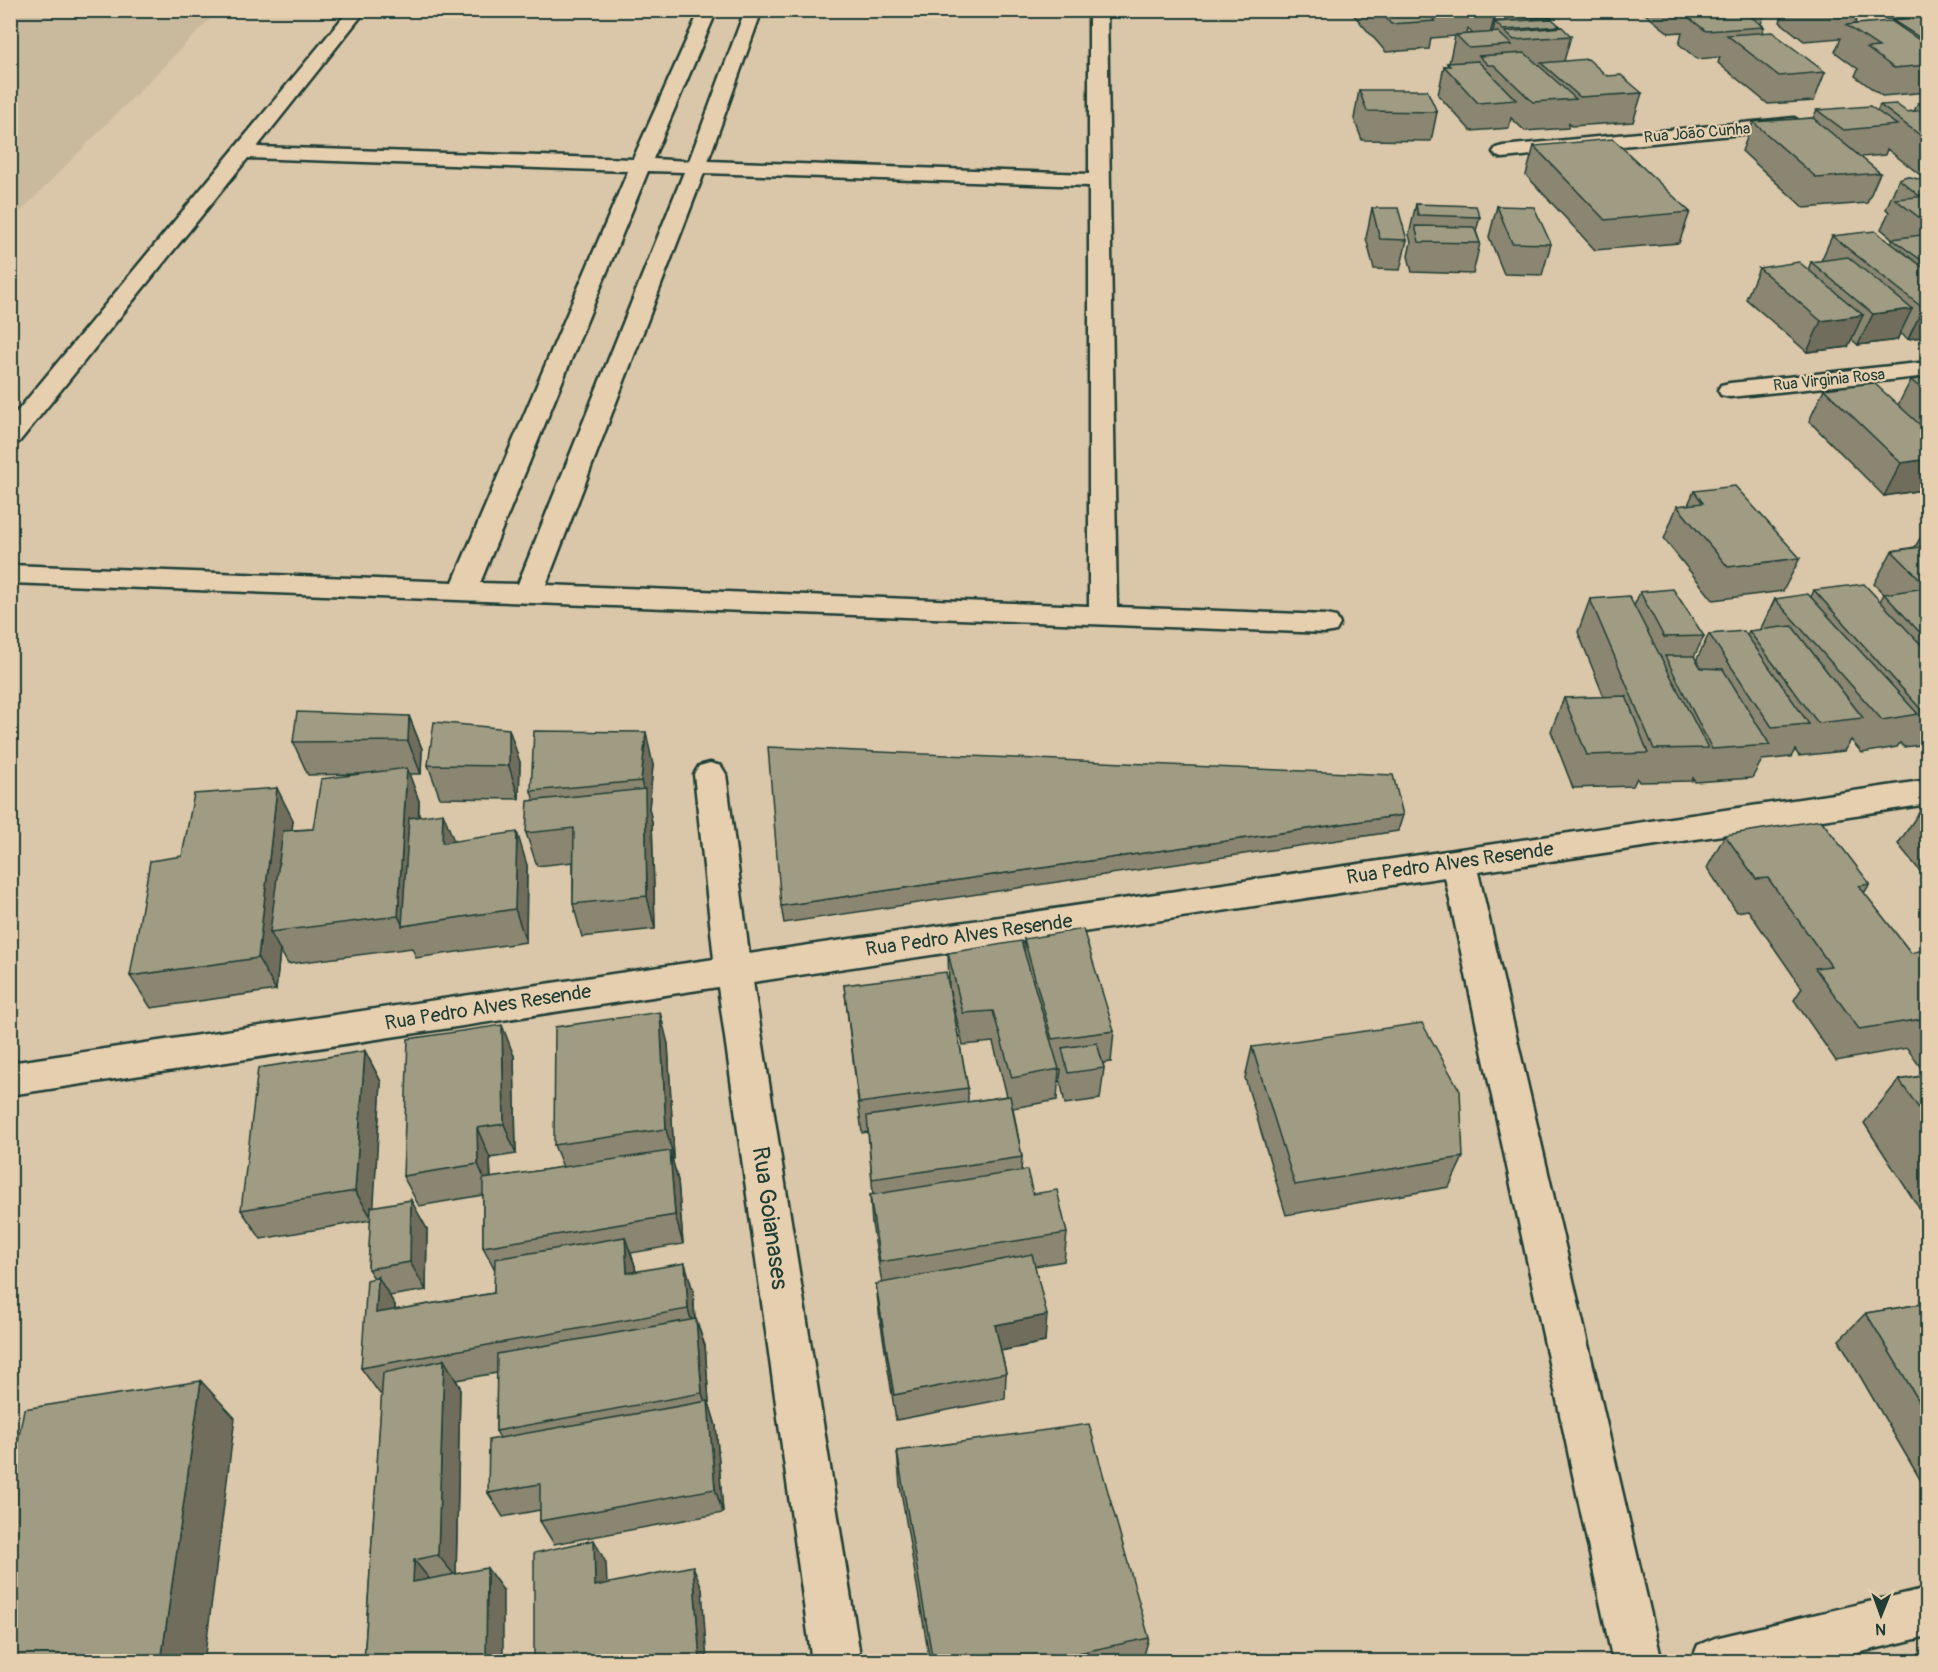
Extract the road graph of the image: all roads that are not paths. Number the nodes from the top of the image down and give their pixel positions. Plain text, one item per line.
1 (358, 10) edge
2 (709, 10) edge
3 (754, 10) edge
4 (1098, 10) edge
5 (1810, 122) edge
6 (243, 152) junction
7 (1503, 152) dead end
8 (641, 164) junction
9 (697, 165) junction
10 (1100, 180) junction
11 (1928, 369) edge
12 (1731, 390) dead end
13 (10, 437) edge
14 (10, 574) edge
15 (464, 591) junction
16 (528, 593) junction
17 (1103, 616) junction
18 (1326, 624) dead end
19 (710, 774) dead end
20 (1928, 792) edge
21 (1459, 862) junction
22 (734, 970) junction
23 (10, 1079) edge
24 (1928, 1612) edge
25 (837, 1662) edge
26 (1638, 1662) edge
27 (1715, 1662) edge

1 - 6 street
2 - 8 street
3 - 9 street
4 - 10 street
5 - 7 street, Rua João Cunha
6 - 8 street
6 - 13 street
8 - 9 street
8 - 15 street
9 - 10 street
9 - 16 street
10 - 17 street
11 - 12 street, Rua Virginia Rosa
14 - 15 street
15 - 16 street
16 - 17 street
17 - 18 street
19 - 22 street, Rua Goianases
20 - 21 street, Rua Pedro Alves Resende
21 - 22 street, Rua Pedro Alves Resende
21 - 26 street
22 - 23 street, Rua Pedro Alves Resende
22 - 25 street, Rua Goianases
24 - 27 street

